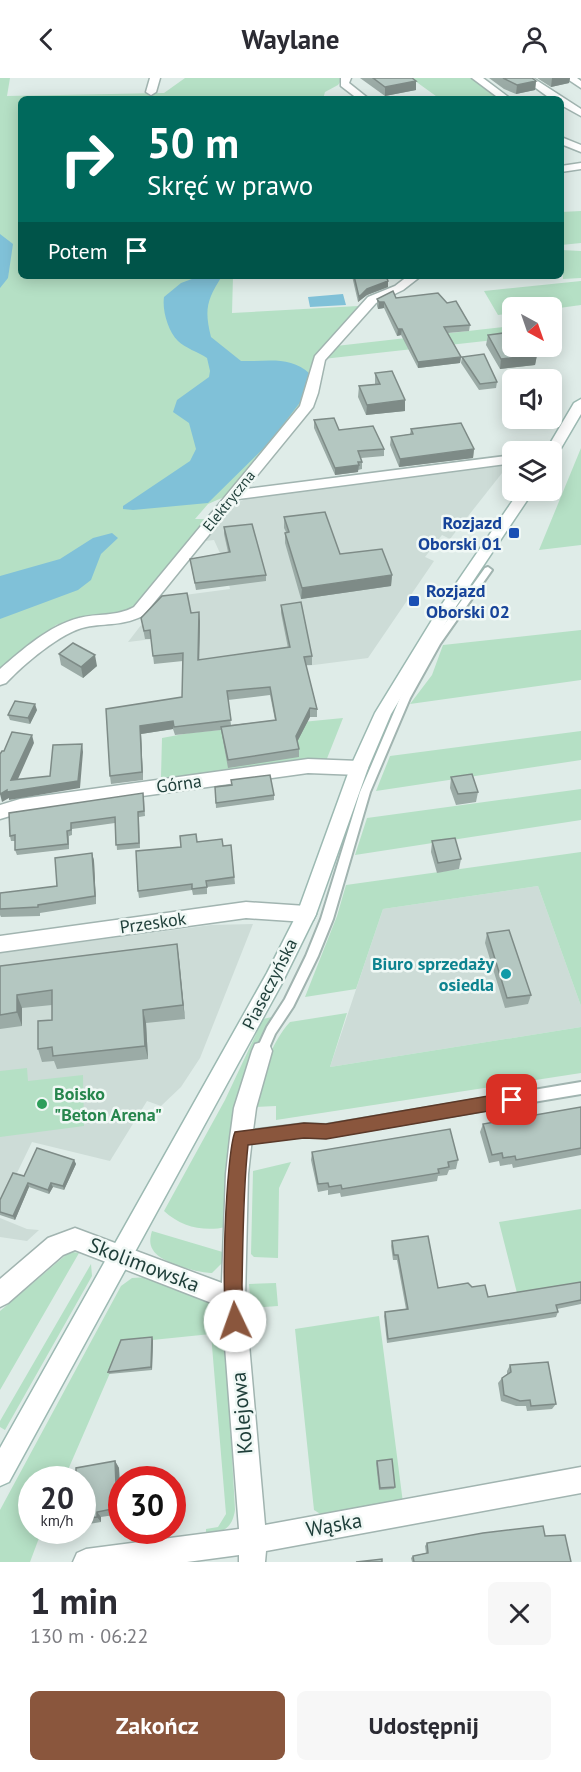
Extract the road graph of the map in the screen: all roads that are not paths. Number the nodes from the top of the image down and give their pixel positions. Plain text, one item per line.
1 (155, 78) edge
2 (346, 78) edge
3 (477, 78) edge
4 (527, 78) edge
5 (571, 78) edge
6 (581, 85) edge
7 (151, 92) dead end
8 (360, 96) edge
9 (502, 96) edge
10 (553, 96) edge
11 (564, 103) edge
12 (581, 113) edge
13 (564, 141) edge
14 (581, 149) edge
15 (581, 166) edge
16 (564, 169) edge
17 (411, 279) edge
18 (581, 404) edge
19 (559, 441) edge
20 (502, 460) edge
21 (236, 495) junction
22 (520, 501) edge
23 (488, 570) dead end
24 (0, 679) edge
25 (359, 768) junction
26 (0, 812) edge
27 (306, 914) junction
28 (0, 944) edge
29 (262, 1051) joint
30 (581, 1088) edge
31 (241, 1138) junction
32 (122, 1255) junction
33 (0, 1295) edge
34 (233, 1299) junction
35 (0, 1473) edge
36 (581, 1480) edge
37 (252, 1551) edge
38 (86, 1562) edge

1 - 7 street
2 - 8 street
3 - 9 street
4 - 10 street
5 - 6 street
11 - 12 street
13 - 14 street
15 - 16 street
17 - 21 street, Elektryczna
18 - 19 street
20 - 21 street
21 - 24 street, Elektryczna
22 - 25 street, Piaseczyńska
23 - 29 lane
25 - 26 street, Górna
25 - 27 street, Piaseczyńska
27 - 28 street, Przeskok
27 - 32 street, Piaseczyńska
29 - 31 street, Kolejowa
30 - 31 lane
31 - 34 street, Kolejowa
32 - 33 street, Skolimowska
32 - 34 street, Skolimowska
32 - 35 street, Piaseczyńska
34 - 37 street, Kolejowa
36 - 37 street, Wąska
37 - 38 street, Wąska

